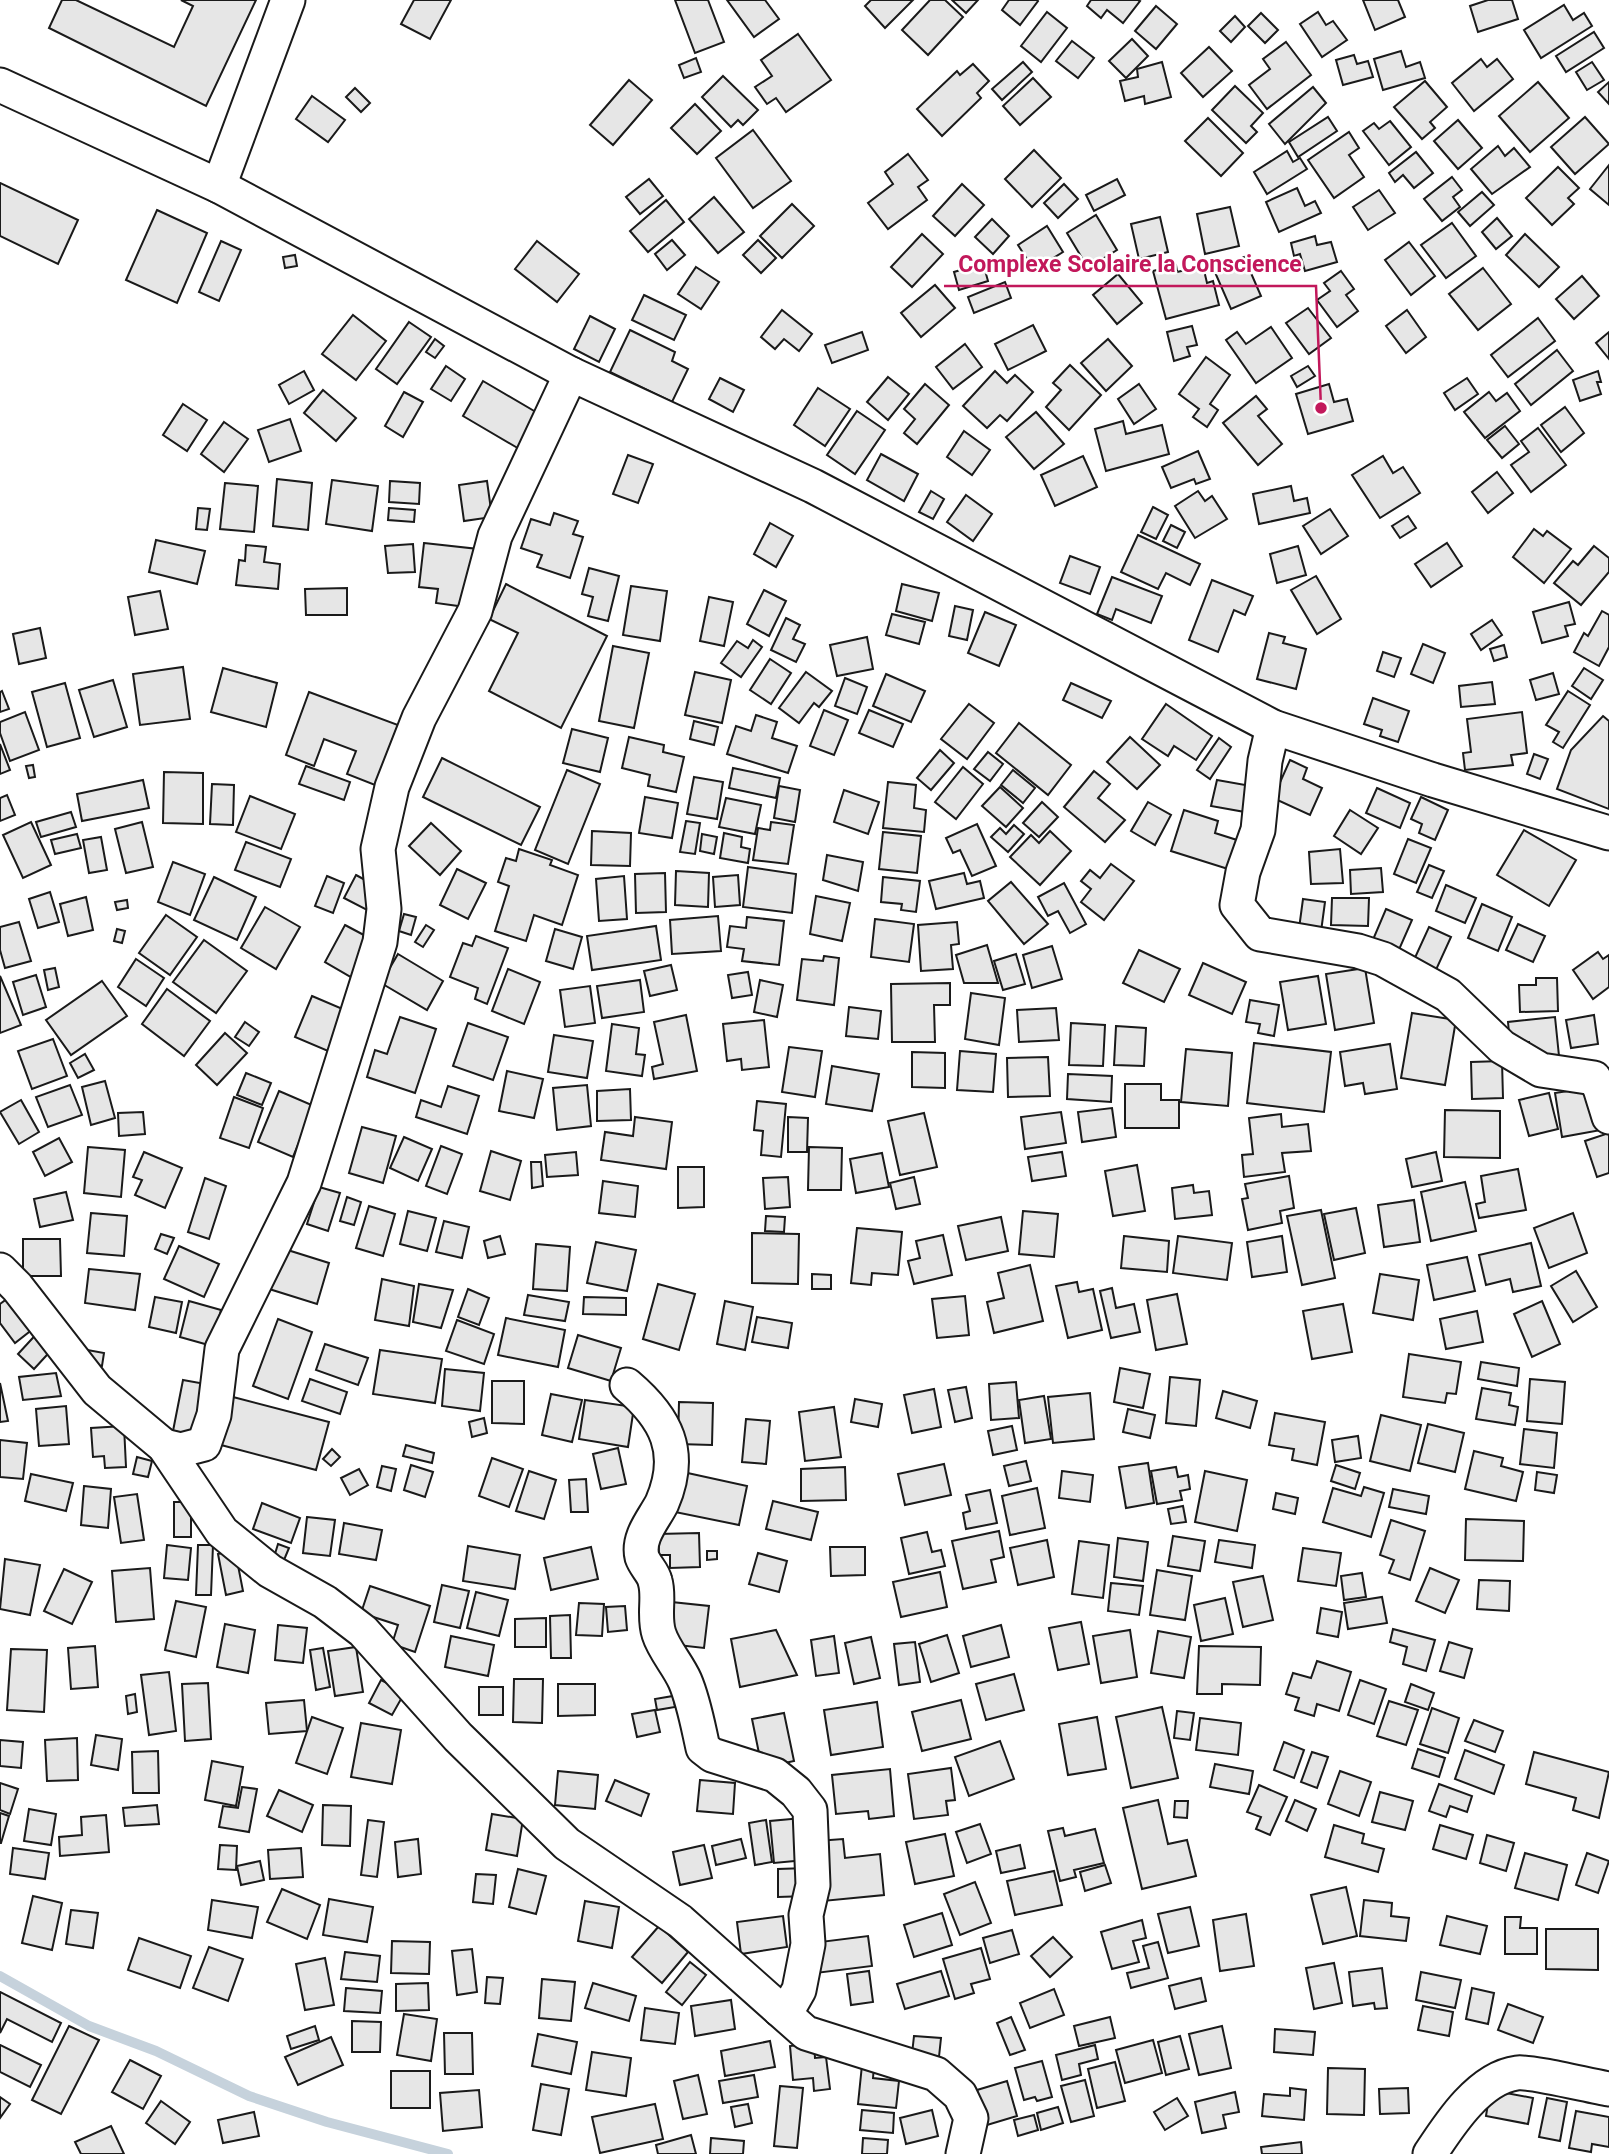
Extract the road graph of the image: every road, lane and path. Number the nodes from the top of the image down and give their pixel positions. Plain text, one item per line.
1 (288, 0) edge
2 (0, 85) edge
3 (219, 186) junction
4 (571, 374) junction
5 (1273, 727) junction
6 (1609, 833) edge
7 (1609, 1118) edge
8 (0, 1270) edge
9 (627, 1385) dead end
10 (164, 1446) junction
11 (780, 2010) junction
12 (1609, 2089) edge
13 (963, 2154) edge
14 (1430, 2154) edge

1 - 3 street
2 - 3 street
3 - 4 street
4 - 5 street
4 - 10 street
5 - 6 street
5 - 7 street
8 - 10 street
9 - 11 street
10 - 11 street
11 - 13 street
12 - 14 street

